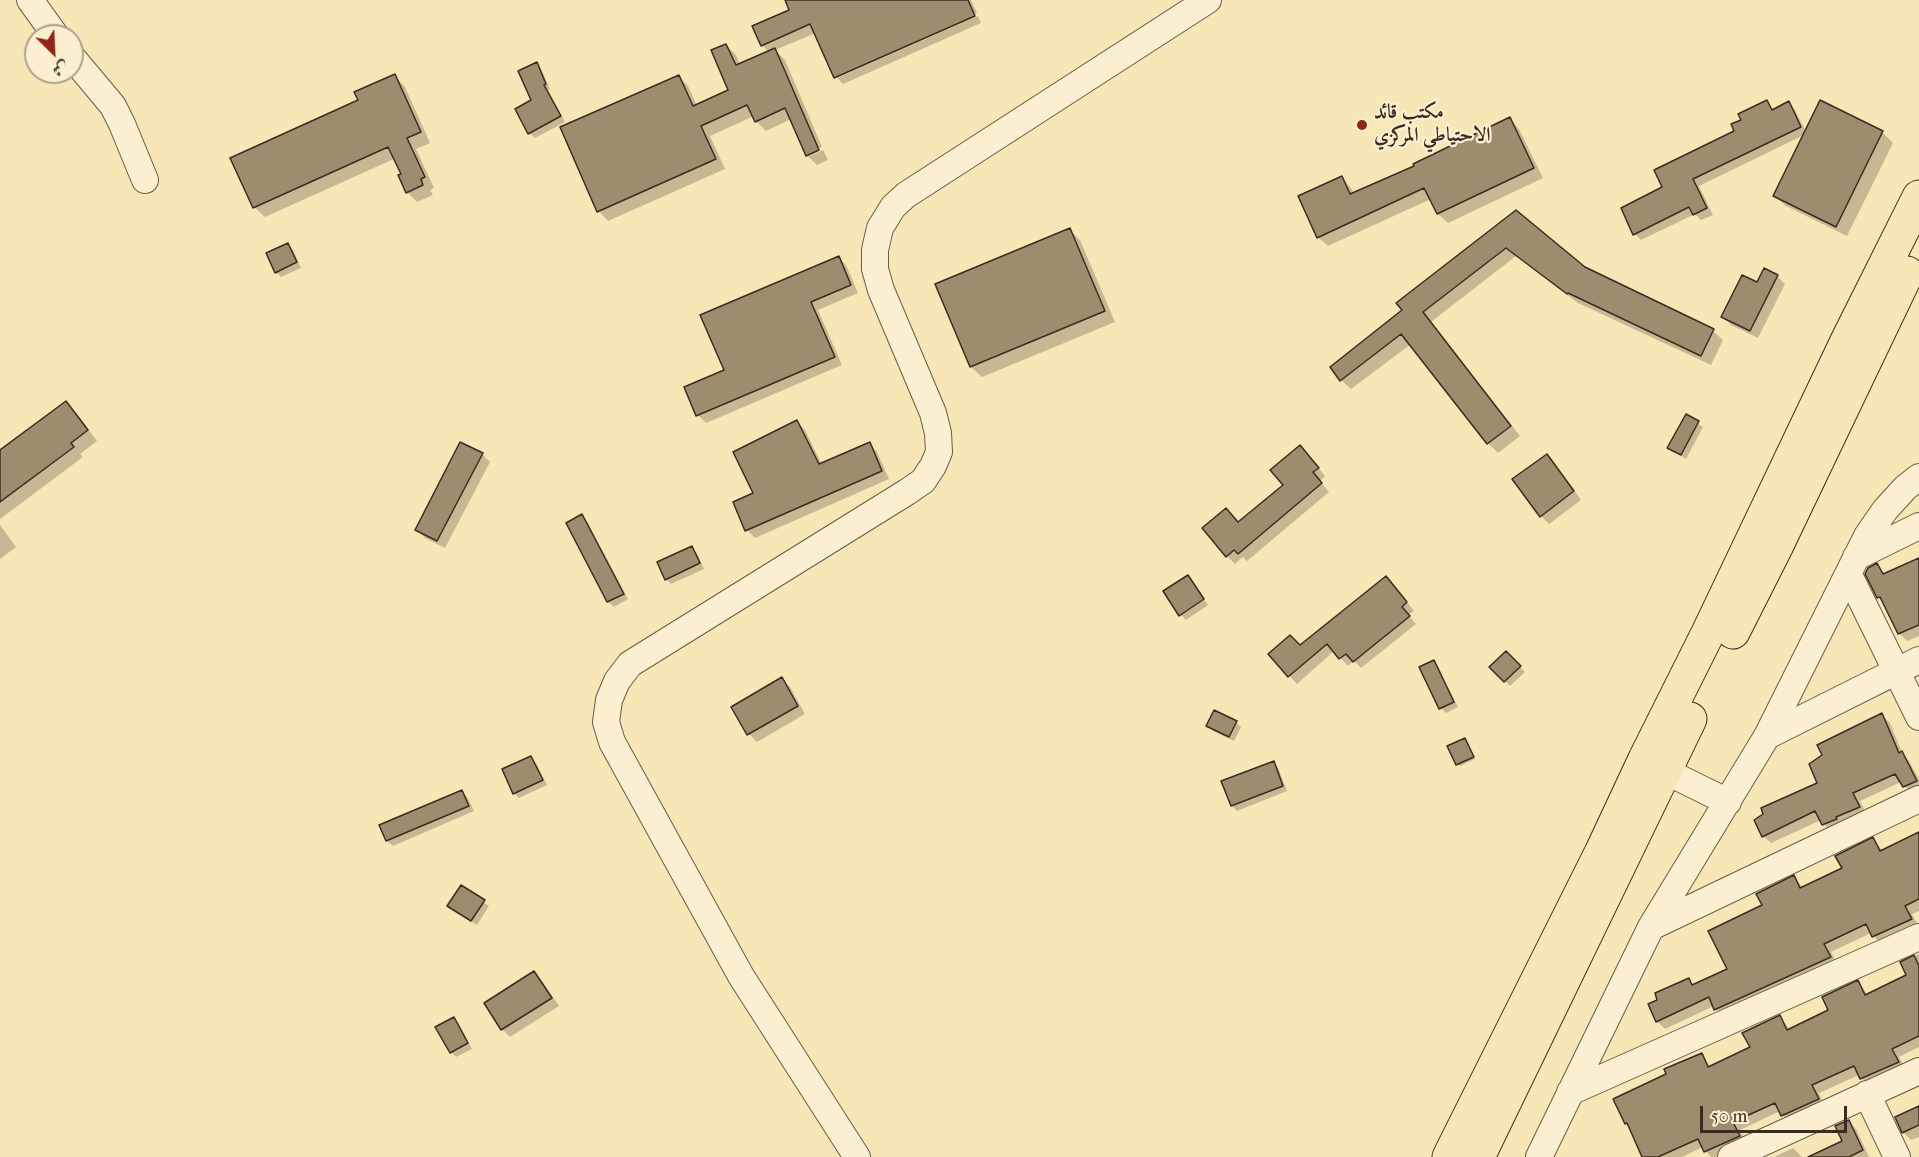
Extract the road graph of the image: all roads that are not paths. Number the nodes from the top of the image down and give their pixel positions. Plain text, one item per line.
1 (30, 0) edge
2 (1208, 0) edge
3 (47, 24) edge
4 (84, 71) edge
5 (145, 180) dead end
6 (1919, 197) edge
7 (1919, 248) edge
8 (1919, 477) edge
9 (1919, 526) edge
10 (1852, 566) junction
11 (1908, 666) edge
12 (1919, 717) edge
13 (1767, 736) junction
14 (1665, 771) junction
15 (1919, 799) edge
16 (1728, 802) junction
17 (1651, 927) junction
18 (1919, 937) edge
19 (1919, 1071) edge
20 (1570, 1092) junction
21 (1867, 1094) junction
22 (858, 1157) edge
23 (1449, 1157) edge
24 (1478, 1157) edge
25 (1539, 1157) edge
26 (1731, 1157) edge
27 (1897, 1157) edge

1 - 3 street
2 - 22 street
4 - 5 street
6 - 23 highway
7 - 14 highway
8 - 10 street
9 - 10 street
10 - 11 street
10 - 13 street
11 - 12 street
11 - 13 street
13 - 16 street
14 - 16 street
14 - 24 highway
15 - 17 street
16 - 17 street
17 - 20 street
18 - 20 street
19 - 21 street
20 - 25 street
21 - 26 street
21 - 27 street

